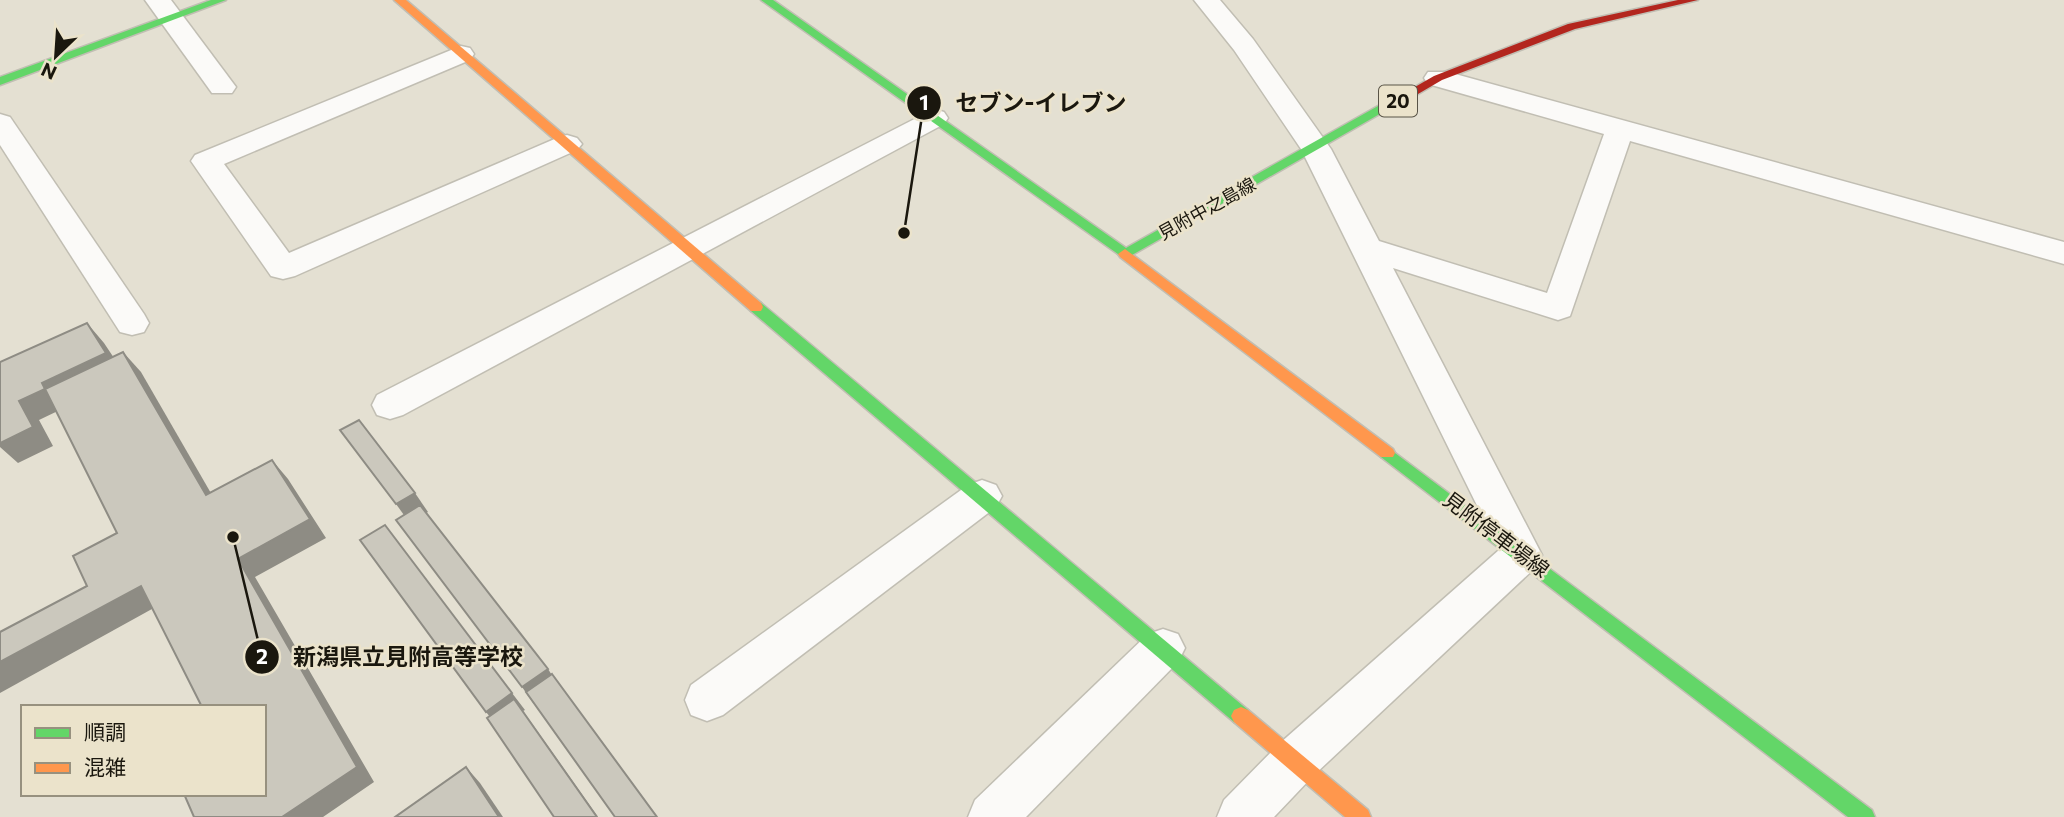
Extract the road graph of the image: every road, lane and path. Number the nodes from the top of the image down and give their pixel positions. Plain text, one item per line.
1 (220, 0) edge
2 (399, 0) edge
3 (766, 0) edge
4 (1207, 0) edge
5 (1693, 0) edge
6 (166, 9) edge
7 (461, 54) junction
8 (1438, 78) junction
9 (0, 81) edge
10 (222, 87) dead end
11 (934, 118) junction
12 (0, 123) edge
13 (1620, 129) junction
14 (567, 145) junction
15 (1316, 149) junction
16 (1368, 249) junction
17 (689, 250) junction
18 (2064, 253) edge
19 (1125, 254) junction
20 (132, 323) dead end
21 (390, 405) dead end
22 (982, 496) junction
23 (1522, 555) junction
24 (1163, 648) junction
25 (707, 700) dead end
26 (1296, 760) junction
27 (992, 817) edge
28 (1241, 817) edge
29 (1361, 817) edge
30 (1865, 817) edge

1 - 6 main road
2 - 7 main road
3 - 11 main road
4 - 15 street
5 - 8 main road, 見附中之島線 / 20
6 - 9 main road
6 - 10 street
7 - 14 main road
7 - 14 street
8 - 13 street
8 - 15 main road, 見附中之島線 / 20
11 - 17 street
11 - 19 main road
12 - 20 street
13 - 16 street
13 - 18 street
14 - 17 main road
15 - 16 street
15 - 19 main road, 見附中之島線 / 20
16 - 23 street
17 - 21 street
17 - 22 main road
19 - 23 main road, 見附停車場線
22 - 24 main road
22 - 25 street
23 - 26 street
23 - 30 main road, 見附停車場線
24 - 26 main road
24 - 27 street
26 - 28 street
26 - 29 main road

